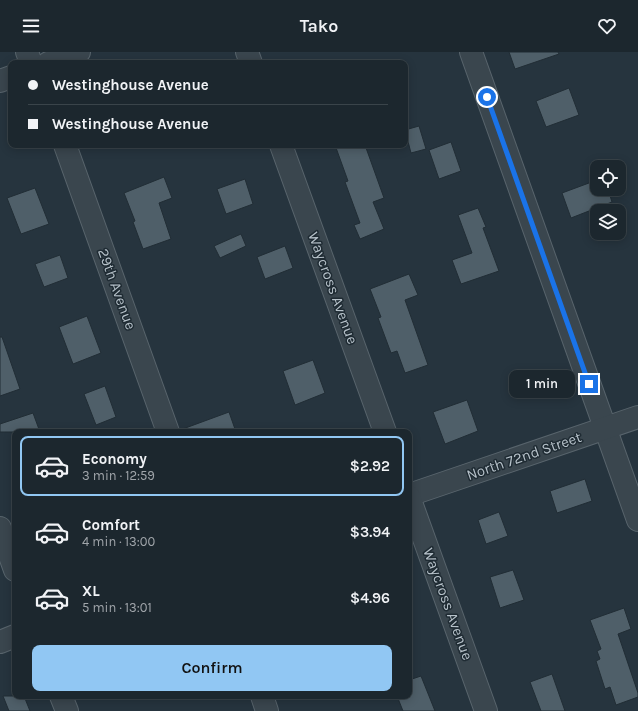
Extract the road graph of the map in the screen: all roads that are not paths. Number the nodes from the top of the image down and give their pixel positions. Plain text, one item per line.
1 (79, 52) edge
2 (471, 52) edge
3 (56, 60) edge
4 (66, 148) edge
5 (282, 148) edge
6 (638, 417) edge
7 (167, 429) edge
8 (384, 429) edge
9 (605, 429) junction
10 (412, 495) edge
11 (412, 504) edge
12 (638, 520) edge
13 (0, 528) edge
14 (12, 562) edge
15 (12, 637) edge
16 (0, 642) edge
17 (62, 699) edge
18 (263, 699) edge
19 (67, 711) edge
20 (267, 711) edge
21 (486, 711) edge

1 - 3 street
2 - 9 street
4 - 7 street, 29th Avenue
5 - 8 street, Waycross Avenue
6 - 9 street, North 72nd Street
9 - 10 street, North 72nd Street
9 - 12 street
11 - 21 street, Waycross Avenue
13 - 14 street
15 - 16 street
17 - 19 street
18 - 20 street

